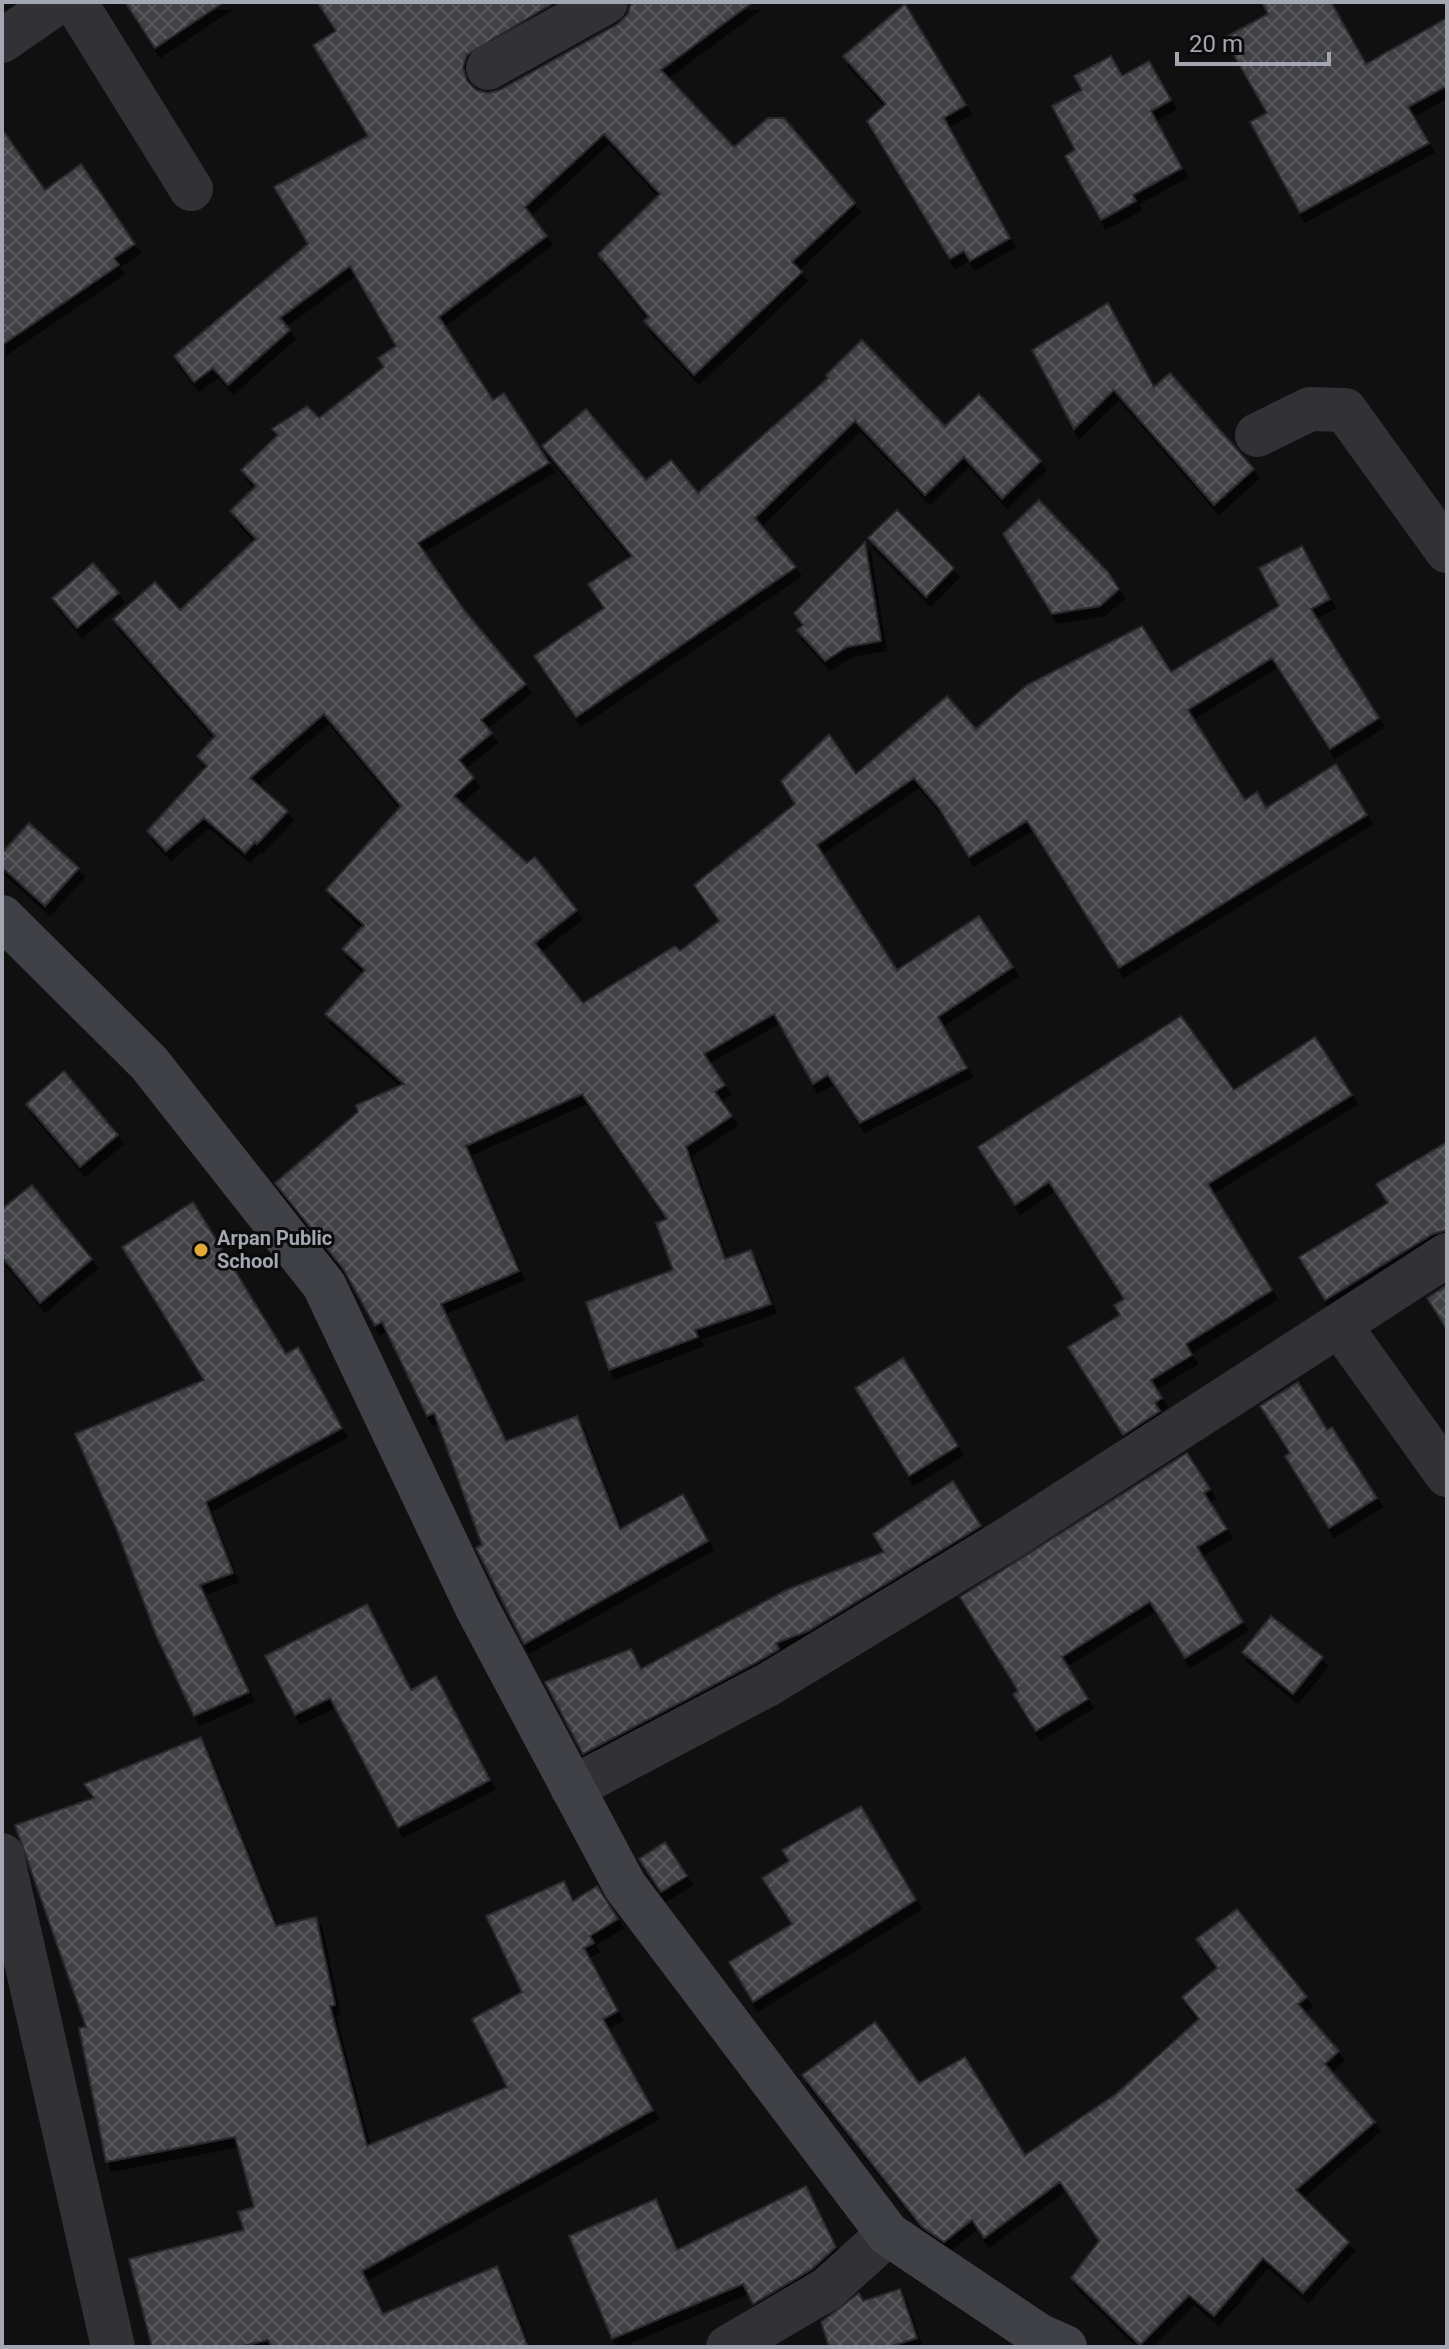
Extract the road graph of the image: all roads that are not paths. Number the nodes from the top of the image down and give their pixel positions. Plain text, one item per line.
1 (58, 2) edge
2 (75, 2) edge
3 (606, 2) edge
4 (2, 41) edge
5 (488, 68) dead end
6 (191, 189) dead end
7 (1257, 435) dead end
8 (1447, 551) edge
9 (2, 917) edge
10 (1447, 1255) edge
11 (1340, 1326) junction
12 (1447, 1475) edge
13 (572, 1788) junction
14 (2, 1855) edge
15 (888, 2234) junction
16 (113, 2347) edge
17 (728, 2347) edge
18 (1065, 2347) edge

1 - 4 street
2 - 6 street
3 - 5 street
7 - 8 street
9 - 13 street
10 - 11 street
11 - 12 street
11 - 13 street
13 - 15 street
14 - 16 street
15 - 17 street
15 - 18 street

